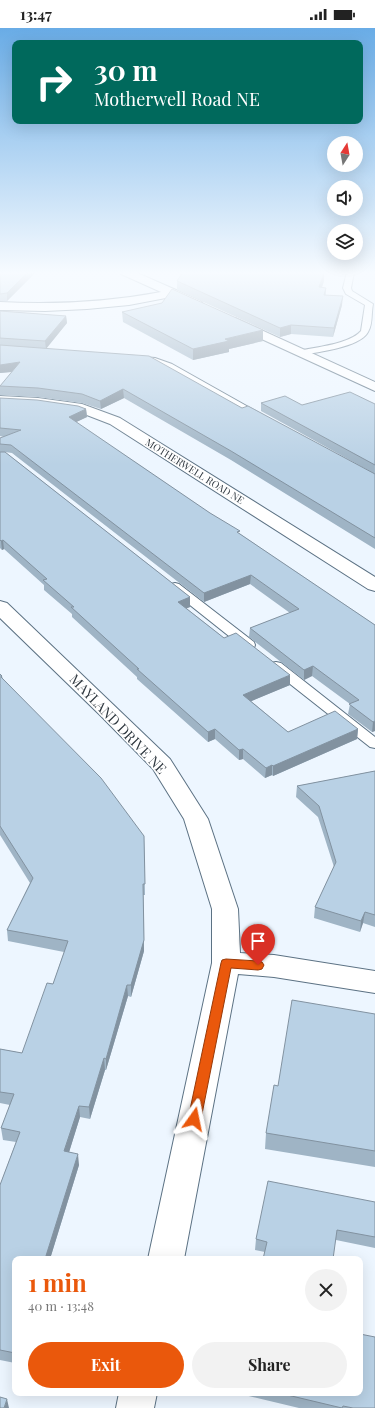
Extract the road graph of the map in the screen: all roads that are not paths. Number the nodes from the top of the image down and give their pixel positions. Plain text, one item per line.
1 (266, 336) edge
2 (361, 336) edge
3 (302, 353) junction
4 (132, 359) edge
5 (375, 387) edge
6 (0, 400) edge
7 (272, 423) edge
8 (163, 578) edge
9 (375, 585) edge
10 (0, 607) edge
11 (257, 651) edge
12 (269, 661) edge
13 (375, 744) edge
14 (226, 963) junction
15 (375, 982) edge
16 (167, 1256) edge
17 (137, 1396) edge
18 (135, 1408) edge

1 - 3 street
2 - 3 lane
3 - 5 street
4 - 7 lane
6 - 9 street, MOTHERWELL ROAD NE
8 - 11 lane
10 - 14 street, MAYLAND DRIVE NE
12 - 13 lane
14 - 15 street
14 - 16 street, MAYLAND DRIVE NE
17 - 18 street

